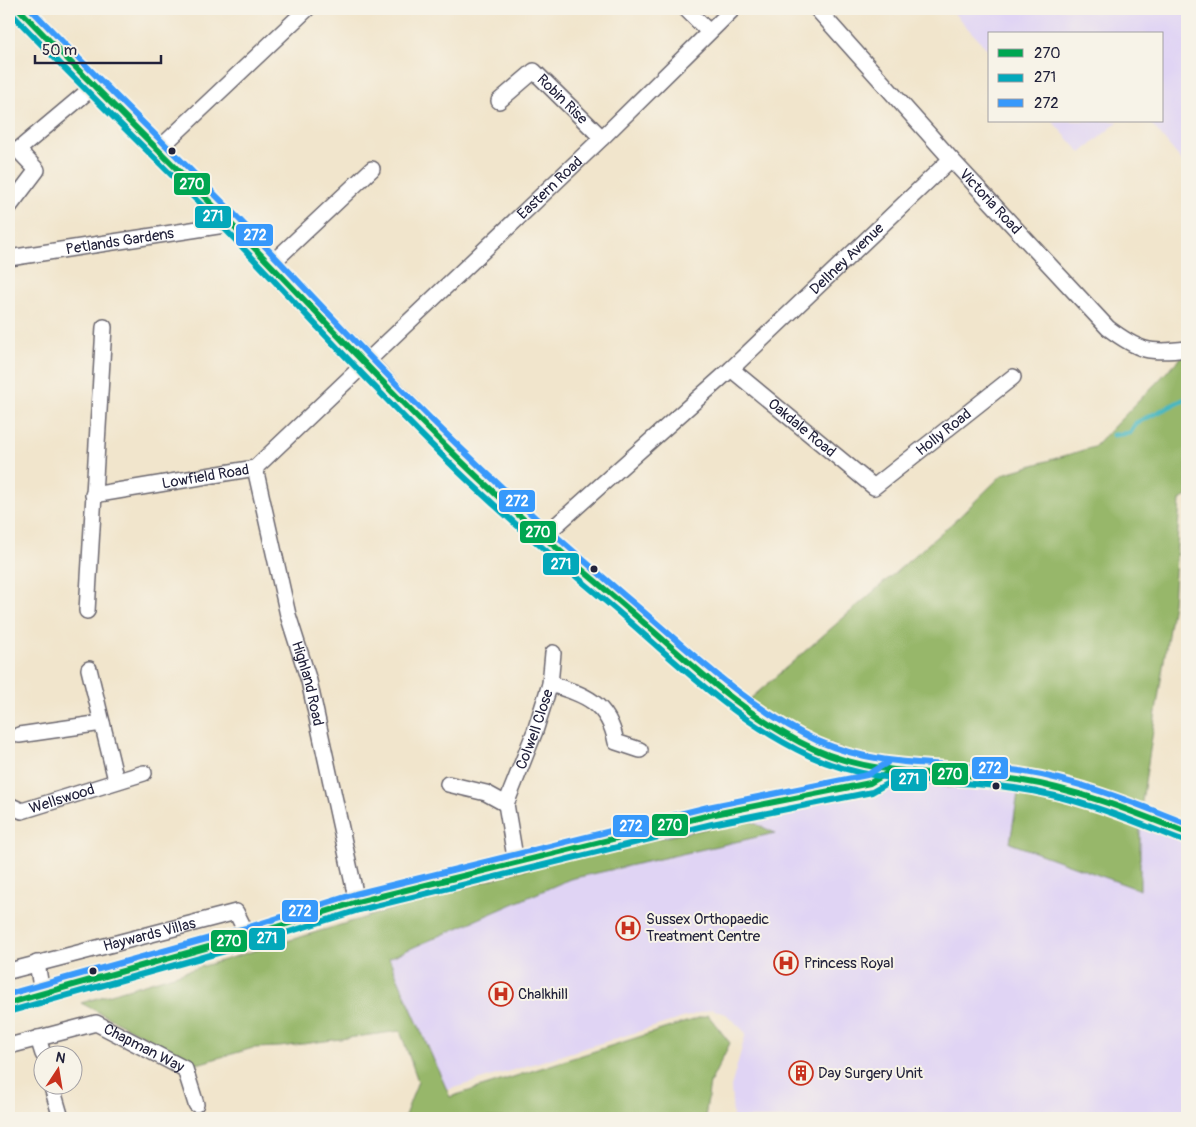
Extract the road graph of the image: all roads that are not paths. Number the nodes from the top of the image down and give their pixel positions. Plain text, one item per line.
1 (19, 9) edge
2 (307, 9) edge
3 (686, 9) edge
4 (733, 9) edge
5 (817, 9) edge
6 (708, 31) junction
7 (93, 87) junction
8 (499, 101) dead end
9 (602, 138) junction
10 (13, 145) edge
11 (159, 149) junction
12 (951, 159) junction
13 (372, 169) dead end
14 (9, 207) edge
15 (231, 224) junction
16 (9, 258) edge
17 (270, 265) junction
18 (104, 328) dead end
19 (1187, 349) edge
20 (366, 364) junction
21 (731, 368) junction
22 (1013, 377) dead end
23 (256, 468) junction
24 (874, 487) joint
25 (93, 495) junction
26 (543, 537) junction
27 (86, 611) dead end
28 (553, 653) dead end
29 (89, 669) dead end
30 (550, 684) junction
31 (102, 723) junction
32 (19, 735) dead end
33 (640, 750) dead end
34 (891, 771) junction
35 (144, 773) dead end
36 (116, 780) junction
37 (448, 784) dead end
38 (506, 804) junction
39 (9, 805) edge
40 (1187, 833) edge
41 (516, 863) junction
42 (357, 902) junction
43 (248, 936) junction
44 (37, 963) junction
45 (9, 971) edge
46 (42, 993) junction
47 (9, 1003) edge
48 (38, 1038) junction
49 (40, 1044) edge
50 (9, 1046) edge
51 (54, 1094) edge
52 (196, 1104) dead end
53 (61, 1118) edge

1 - 7 main road
2 - 11 street
3 - 6 street
4 - 6 street, Eastern Road
5 - 12 street, Victoria Road
6 - 9 street, Eastern Road
7 - 10 street
7 - 11 main road
8 - 9 street, Robin Rise
9 - 20 street, Eastern Road
10 - 14 street
11 - 15 main road
12 - 19 street, Victoria Road
12 - 21 street, Dellney Avenue
13 - 17 street
15 - 16 street, Petlands Gardens
15 - 17 main road
17 - 20 main road
18 - 25 street
20 - 23 street, Lowfield Road
20 - 26 main road
21 - 24 street, Oakdale Road
21 - 26 street, Dellney Avenue
22 - 24 street, Holly Road
23 - 25 street, Lowfield Road
23 - 42 street, Highland Road
25 - 27 street
26 - 34 main road
28 - 30 street, Colwell Close
29 - 31 street
30 - 33 street
30 - 38 street, Colwell Close
31 - 32 street
31 - 36 street
34 - 40 main road
34 - 41 main road
35 - 36 street, Wellswood
36 - 39 street, Wellswood
37 - 38 street
38 - 41 street
41 - 42 main road
42 - 43 main road
43 - 44 street, Haywards Villas
43 - 46 main road
44 - 45 street, Haywards Villas
44 - 46 street
46 - 47 main road
48 - 49 street
48 - 50 street, Chapman Way
48 - 52 street, Chapman Way
51 - 53 street

